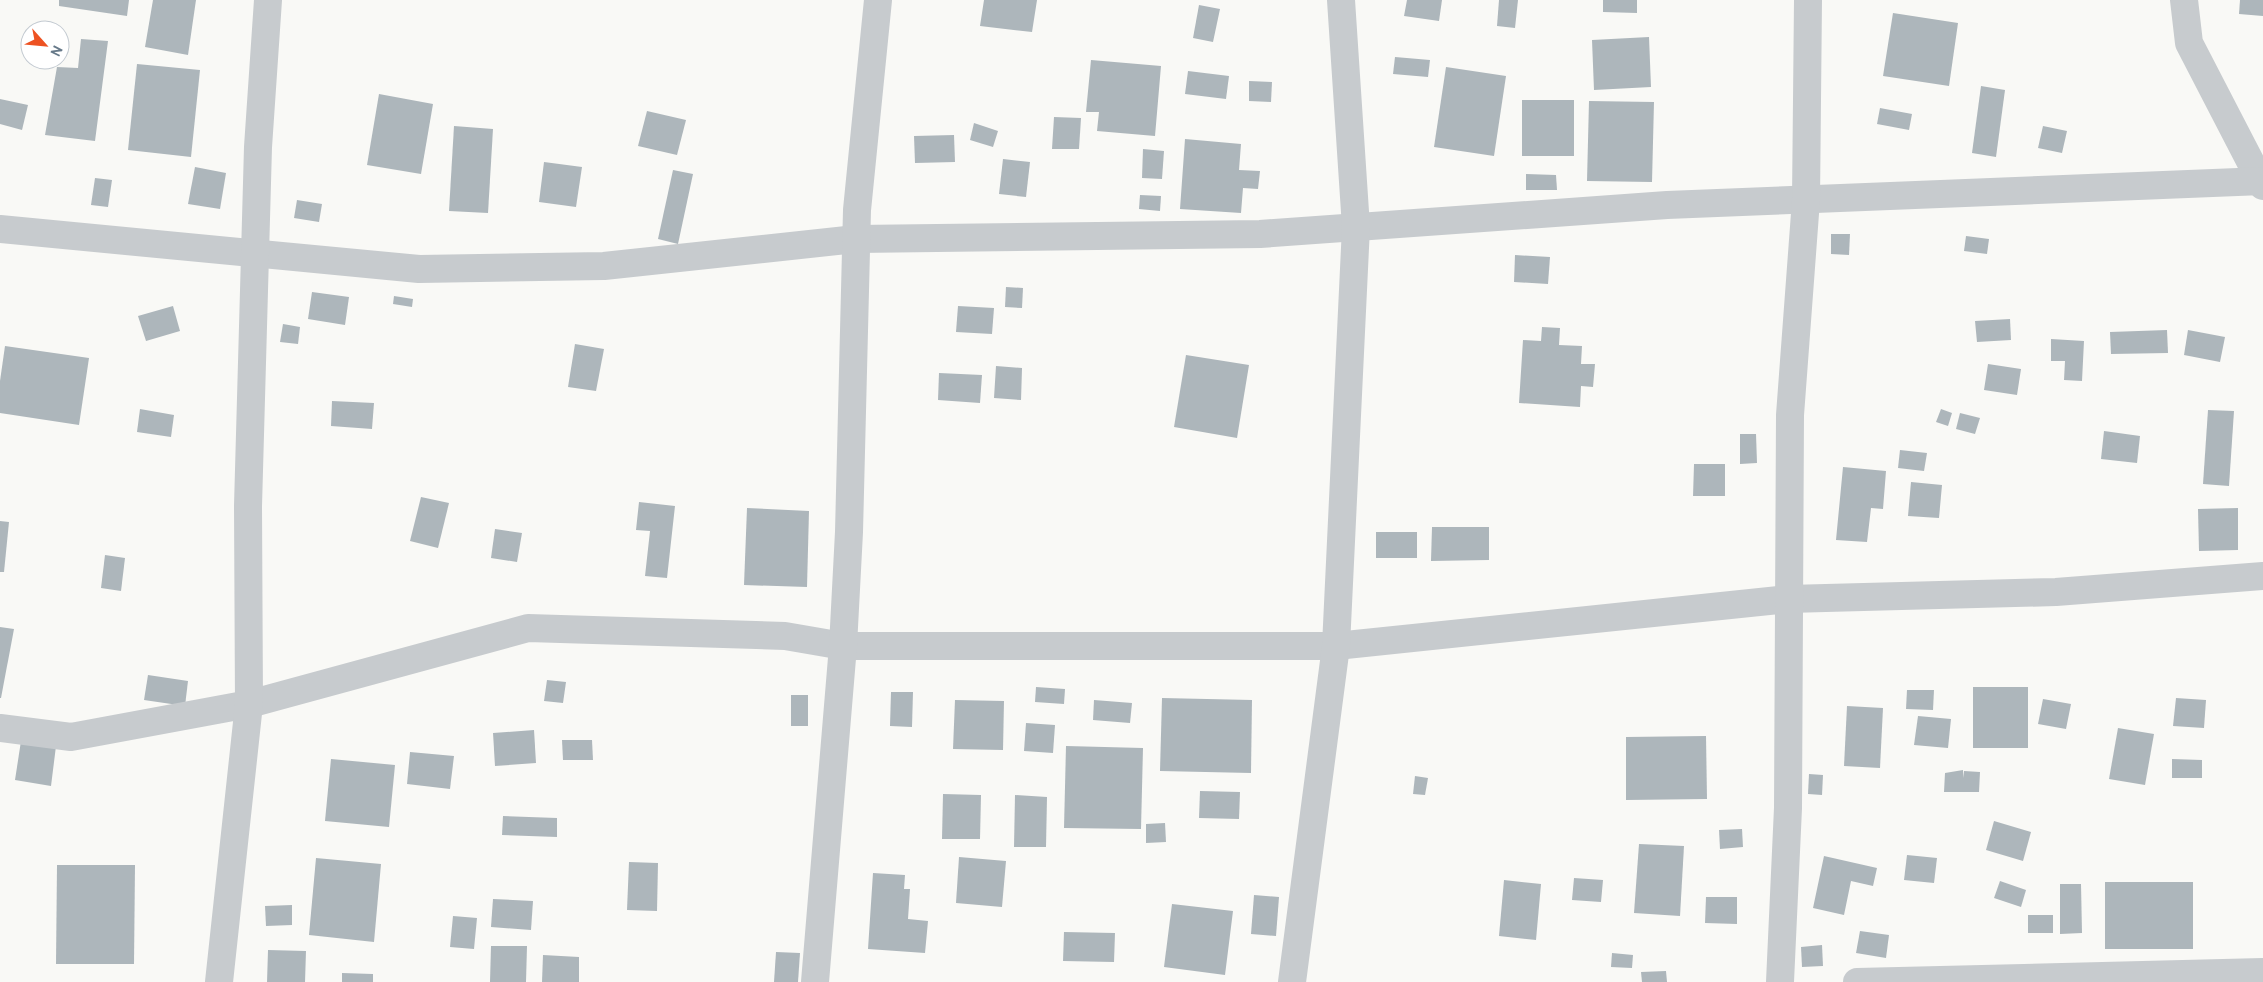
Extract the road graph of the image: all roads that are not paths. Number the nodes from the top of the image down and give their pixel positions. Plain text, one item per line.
1 (268, 0) edge
2 (878, 0) edge
3 (1341, 0) edge
4 (1808, 0) edge
5 (2184, 0) edge
6 (2263, 182) edge
7 (1806, 200) junction
8 (1356, 227) junction
9 (0, 229) edge
10 (856, 239) junction
11 (255, 254) junction
12 (2263, 576) edge
13 (1788, 599) junction
14 (843, 646) junction
15 (1336, 646) junction
16 (249, 704) junction
17 (0, 728) edge
18 (2263, 971) edge
19 (219, 982) edge
20 (814, 982) edge
21 (1292, 982) edge
22 (1780, 982) edge
23 (1857, 982) edge
24 (2262, 982) edge

1 - 11 street
2 - 10 street
3 - 8 street
4 - 7 street
5 - 6 street
6 - 7 street
7 - 8 street
7 - 13 street
8 - 10 street
8 - 15 street
9 - 11 street
10 - 11 street
10 - 14 street
11 - 16 street
12 - 13 street
13 - 15 street
13 - 22 street
14 - 15 street
14 - 16 street
14 - 20 street
15 - 21 street
16 - 17 street
16 - 19 street
18 - 23 street
18 - 24 street

